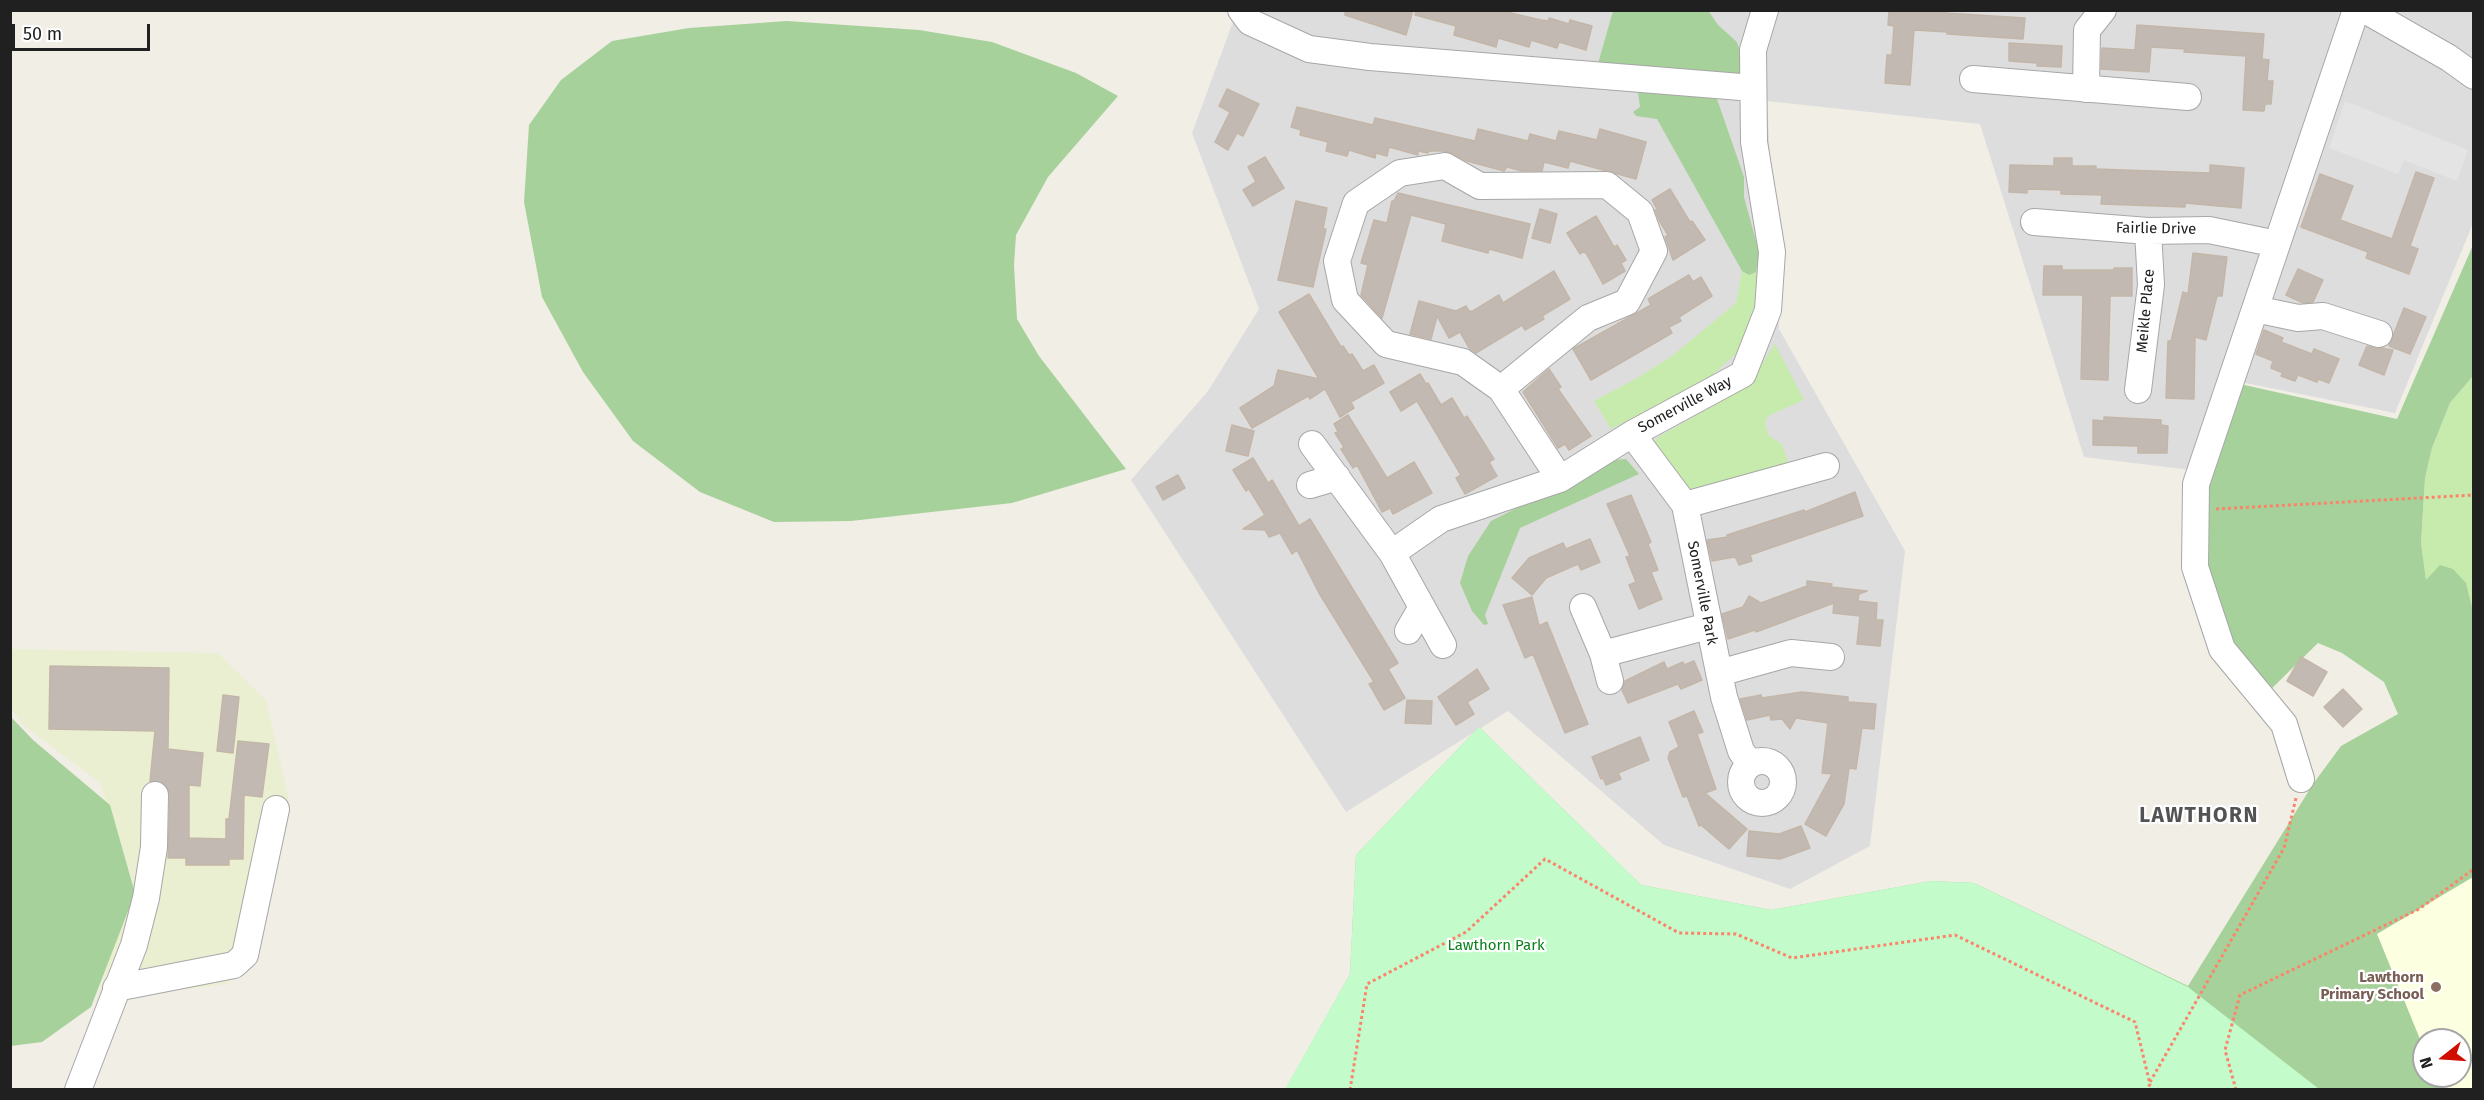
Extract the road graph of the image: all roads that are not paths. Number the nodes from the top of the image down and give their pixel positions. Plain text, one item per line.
1 (1241, 10) edge
2 (1765, 10) edge
3 (2103, 10) edge
4 (2356, 10) edge
5 (2365, 10) edge
6 (2474, 76) edge
7 (1973, 79) dead end
8 (1753, 88) junction
9 (2086, 89) junction
10 (2188, 97) dead end
11 (2034, 222) dead end
12 (2148, 231) junction
13 (2277, 244) junction
14 (2255, 309) junction
15 (2379, 334) dead end
16 (1501, 389) junction
17 (2138, 390) dead end
18 (1632, 434) junction
19 (1312, 444) dead end
20 (1826, 466) dead end
21 (1337, 477) junction
22 (1560, 479) junction
23 (1310, 485) dead end
24 (1685, 506) junction
25 (1392, 553) junction
26 (1422, 607) junction
27 (1583, 607) dead end
28 (1708, 626) junction
29 (1408, 631) dead end
30 (1443, 645) dead end
31 (1604, 654) junction
32 (1831, 657) dead end
33 (1719, 674) junction
34 (1610, 681) dead end
35 (1750, 764) dead end
36 (2301, 779) road end
37 (155, 795) dead end
38 (276, 809) dead end
39 (116, 988) junction
40 (78, 1089) edge

1 - 8 street
2 - 8 street, Somerville Way
3 - 9 street
4 - 13 street
5 - 6 street
7 - 9 street
8 - 18 street, Somerville Way
9 - 10 street
11 - 12 street, Fairlie Drive
12 - 13 street, Fairlie Drive
12 - 17 street, Meikle Place
13 - 14 street
14 - 15 street
14 - 36 street
16 - 16 street
16 - 22 street
18 - 22 street, Somerville Way
18 - 24 street, Somerville Park
19 - 21 street
20 - 24 street
21 - 23 street
21 - 25 street
22 - 25 street, Somerville Way
24 - 28 street, Somerville Park
25 - 26 street
26 - 29 street
26 - 30 street
27 - 31 street
28 - 31 street
28 - 33 street, Somerville Park
31 - 34 street
32 - 33 street
33 - 35 street, Somerville Park
37 - 39 street
38 - 39 street
39 - 40 street

